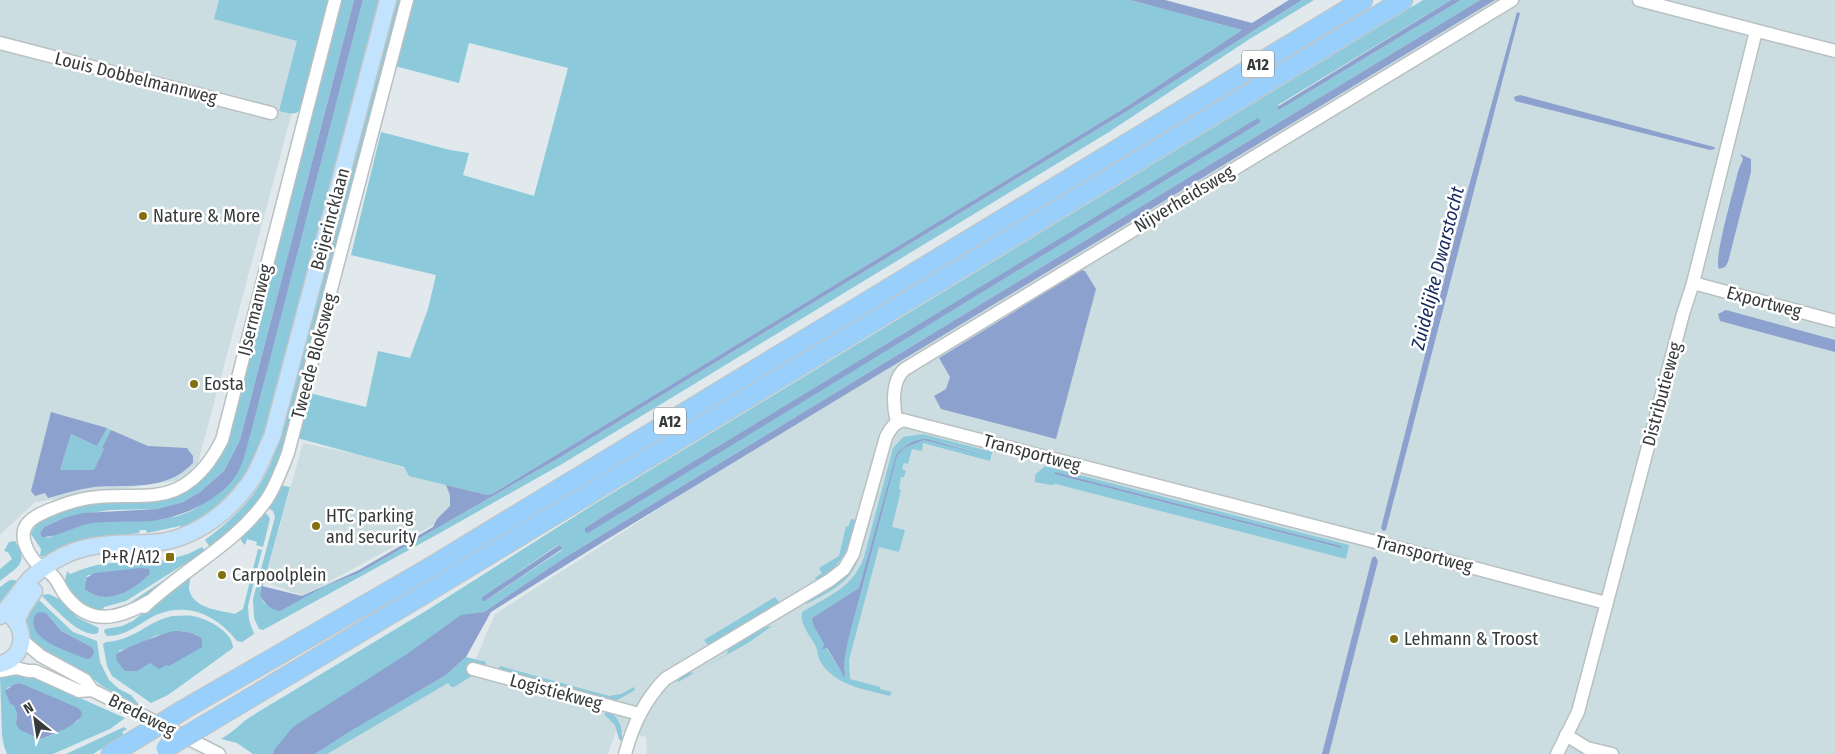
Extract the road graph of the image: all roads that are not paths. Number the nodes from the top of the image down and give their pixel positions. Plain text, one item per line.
1 (335, 0) edge
2 (388, 0) edge
3 (407, 0) edge
4 (1362, 0) edge
5 (1402, 0) edge
6 (1512, 0) edge
7 (1639, 0) edge
8 (1756, 31) junction
9 (0, 44) edge
10 (1835, 51) edge
11 (271, 113) dead end
12 (1693, 283) junction
13 (1835, 321) edge
14 (897, 422) junction
15 (46, 575) junction
16 (1606, 603) junction
17 (4, 615) edge
18 (11, 658) edge
19 (473, 670) dead end
20 (92, 690) junction
21 (639, 714) junction
22 (1566, 735) junction
23 (161, 751) edge
24 (110, 754) edge
25 (219, 754) edge
26 (625, 754) edge
27 (1557, 754) edge
28 (1612, 754) edge

1 - 15 street, IJsermanweg
2 - 15 main road, Beijerincklaan
3 - 15 street, Tweede Bloksweg
4 - 24 highway, A12, bridge
5 - 23 highway, A12, bridge
6 - 14 street, Nijverheidsweg
7 - 8 street
8 - 10 street
8 - 12 street, Distributieweg
9 - 11 street, Louis Dobbelmannweg
12 - 13 street, Exportweg
12 - 16 street, Distributieweg
14 - 16 street, Transportweg
14 - 21 street
15 - 17 main road, Beijerincklaan
16 - 22 street, Distributieweg
17 - 18 main road
18 - 20 street, Bredeweg
18 - 20 street, Bredeweg
19 - 21 street, Logistiekweg
20 - 25 street, Bredeweg
21 - 26 street
22 - 27 street, Distributieweg
22 - 28 street

